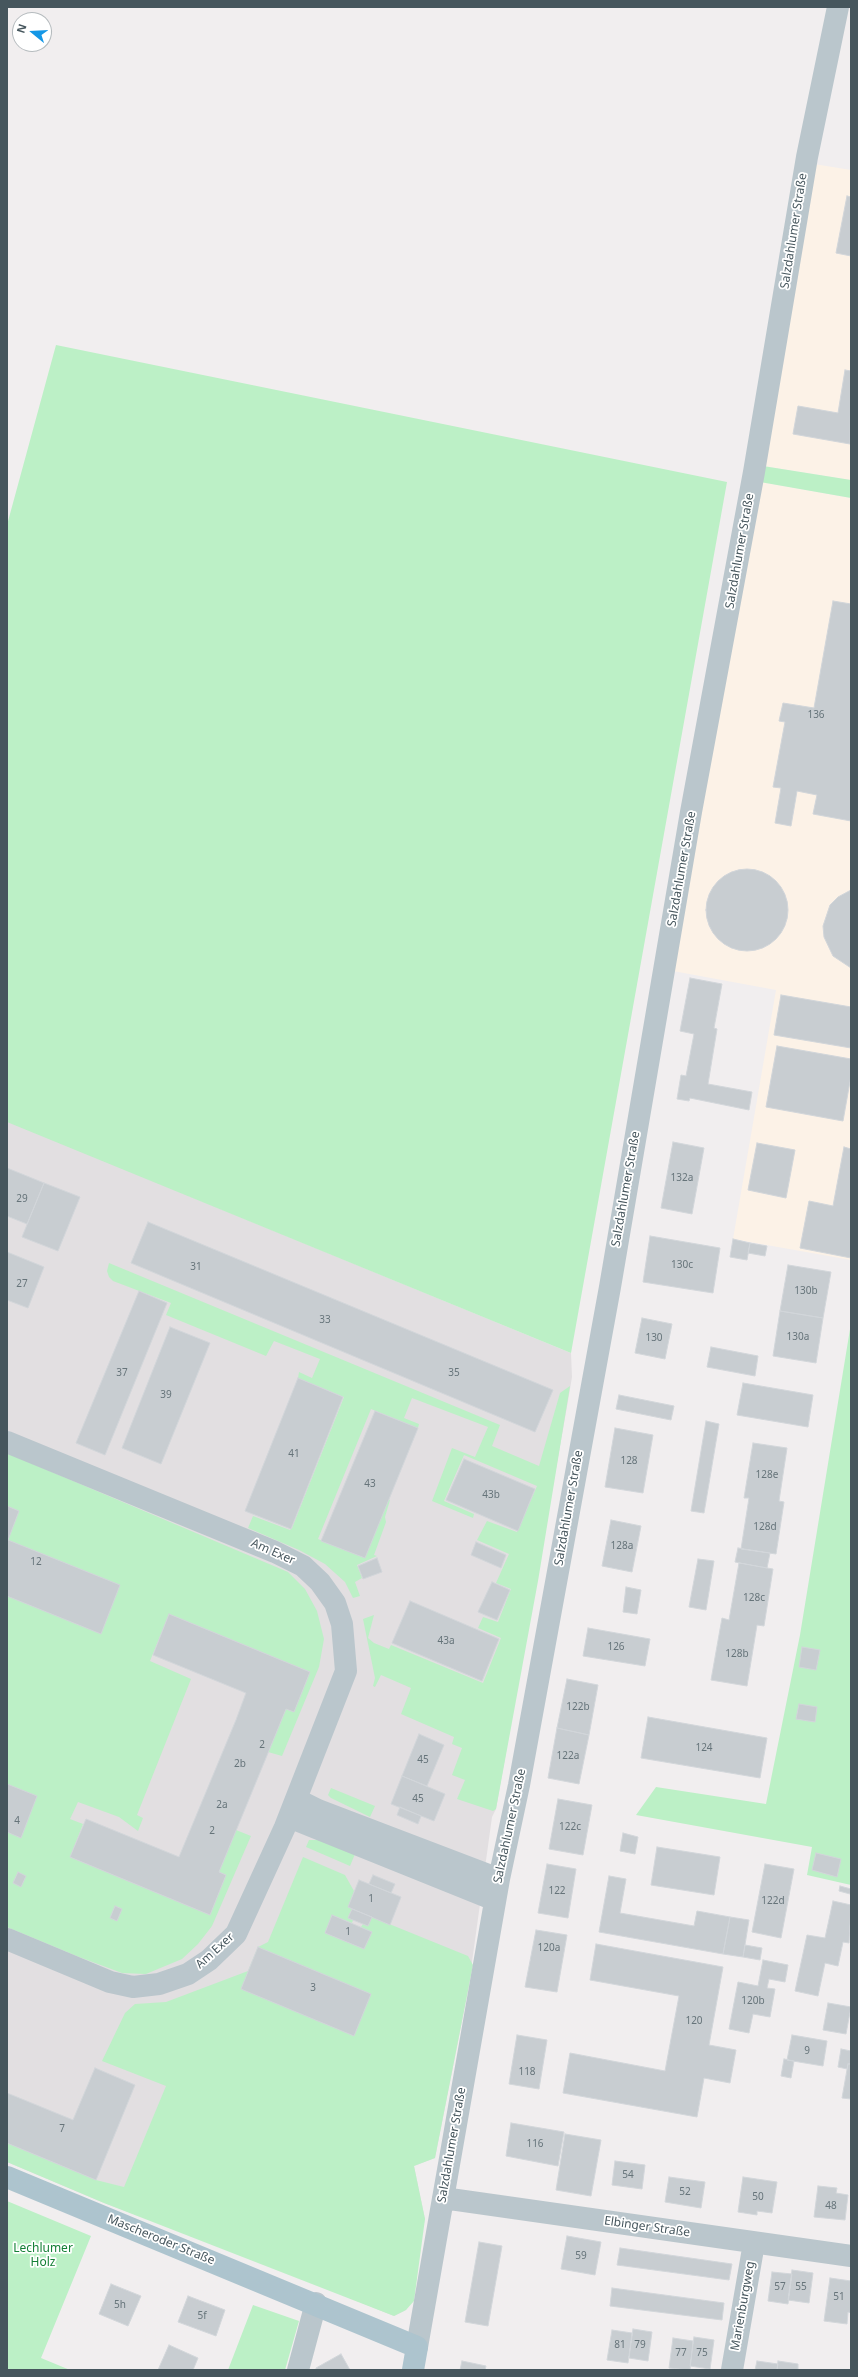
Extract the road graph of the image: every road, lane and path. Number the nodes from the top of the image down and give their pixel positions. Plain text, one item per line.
1 (838, 7) edge
2 (7, 1442) edge
3 (293, 1808) junction
4 (497, 1890) junction
5 (7, 1939) edge
6 (7, 2177) edge
7 (443, 2198) junction
8 (754, 2243) junction
9 (851, 2256) edge
10 (316, 2303) junction
11 (417, 2347) junction
12 (298, 2370) edge
13 (413, 2370) edge
14 (732, 2370) edge

1 - 4 street, Salzdahlumer Straße
2 - 3 street, Am Exer
3 - 4 street
3 - 5 street, Am Exer
4 - 7 street, Salzdahlumer Straße
6 - 10 main road, Mascheroder Straße
7 - 8 street, Elbinger Straße
7 - 11 street, Salzdahlumer Straße
8 - 9 street, Elbinger Straße
8 - 14 street, Marienburgweg
10 - 11 main road, Mascheroder Straße
10 - 12 street
11 - 13 main road, Salzdahlumer Straße

